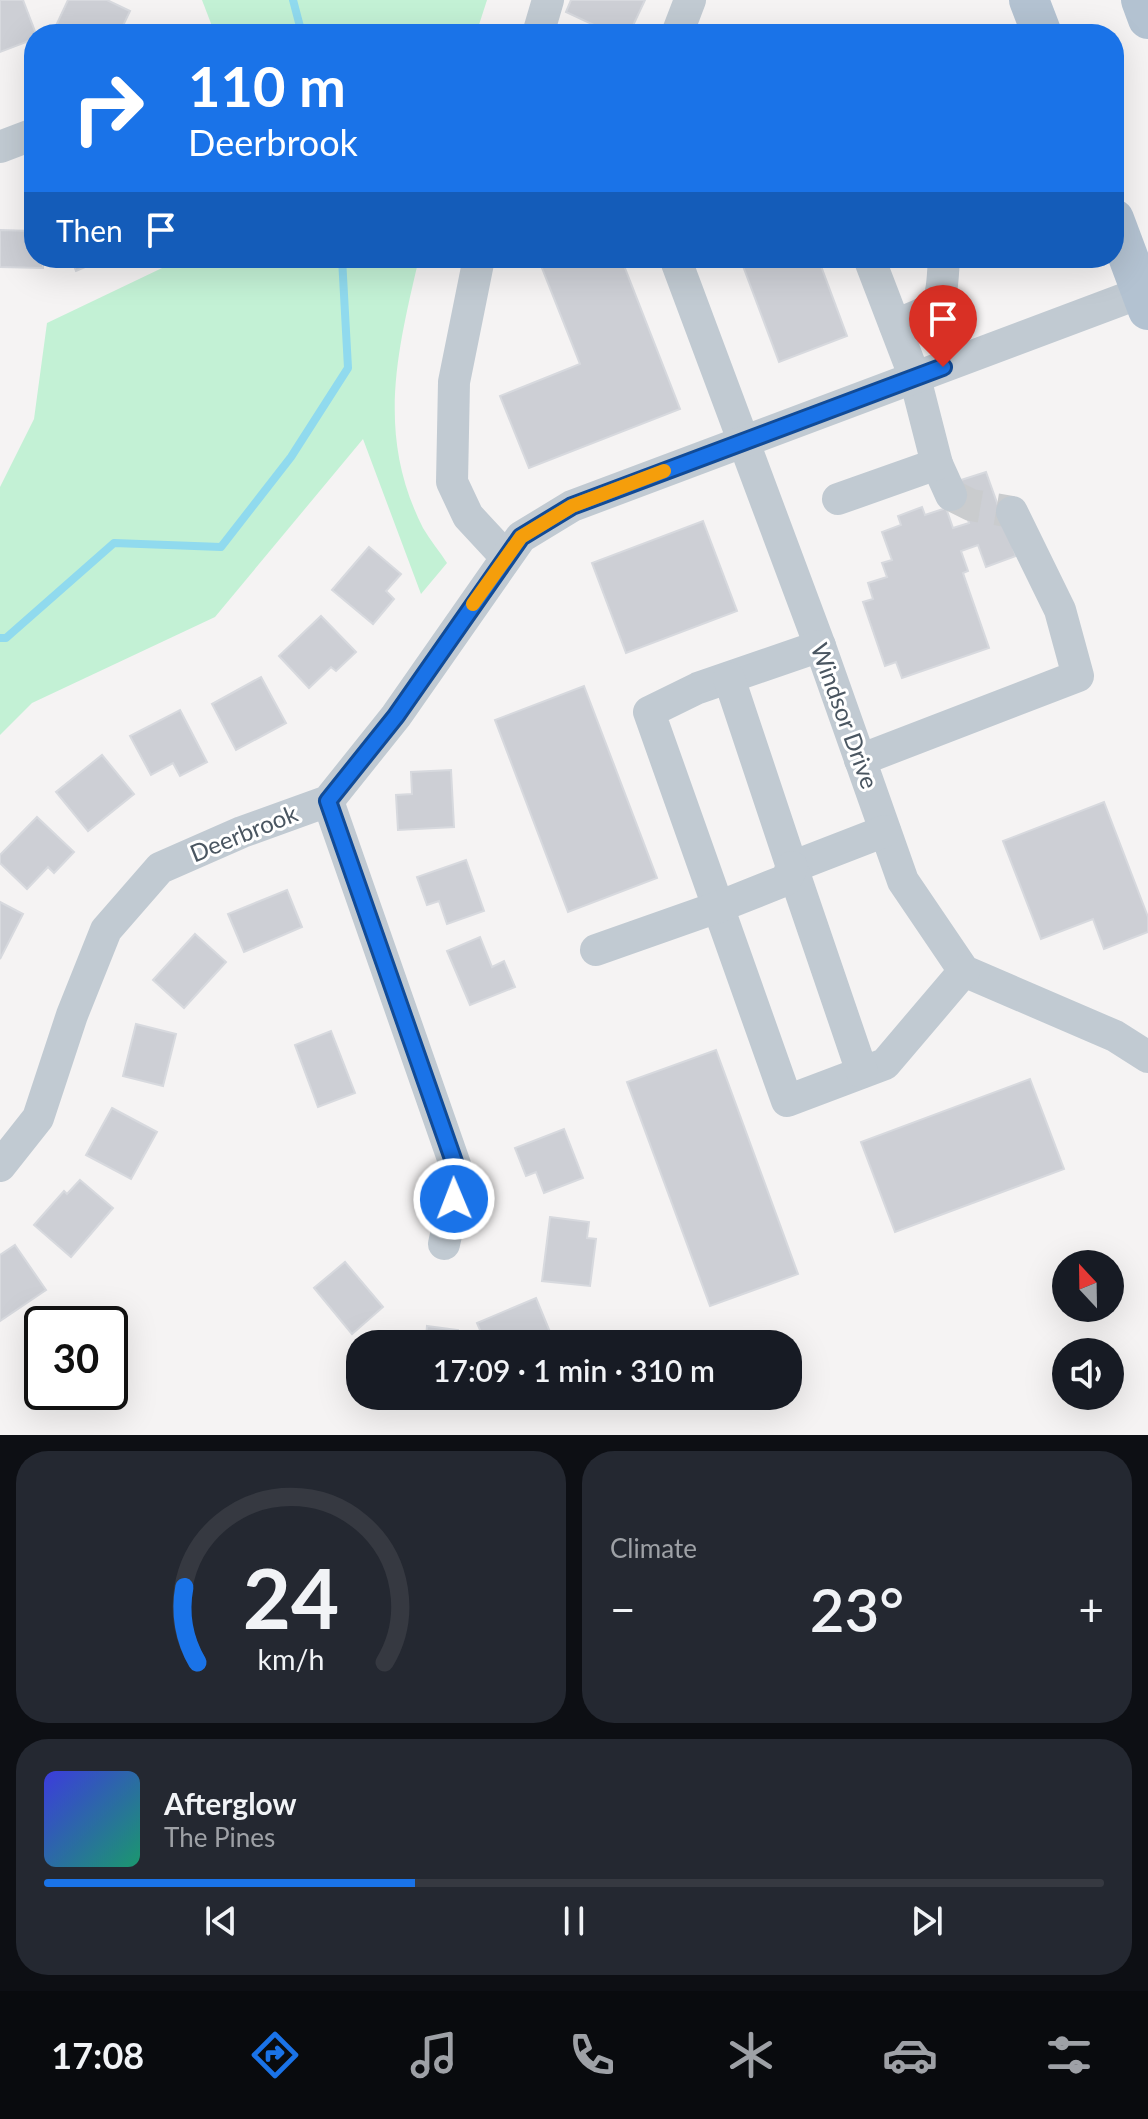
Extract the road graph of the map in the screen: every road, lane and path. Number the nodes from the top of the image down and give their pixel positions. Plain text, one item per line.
1 (548, 0) edge
2 (690, 0) edge
3 (1029, 0) edge
4 (1141, 0) edge
5 (1148, 19) edge
6 (541, 24) edge
7 (681, 24) edge
8 (1038, 24) edge
9 (24, 138) edge
10 (0, 147) edge
11 (1124, 244) edge
12 (477, 268) edge
13 (679, 268) edge
14 (873, 268) edge
15 (943, 268) edge
16 (1146, 298) edge
17 (895, 325) junction
18 (915, 378) junction
19 (742, 442) junction
20 (937, 464) junction
21 (951, 495) dead end
22 (838, 499) dead end
23 (1012, 512) dead end
24 (506, 557) junction
25 (820, 646) junction
26 (729, 678) junction
27 (860, 760) junction
28 (328, 801) junction
29 (885, 831) junction
30 (792, 867) junction
31 (718, 907) junction
32 (596, 950) dead end
33 (964, 971) junction
34 (1148, 1057) edge
35 (862, 1072) junction
36 (0, 1166) edge
37 (444, 1244) dead end

1 - 6 street
2 - 7 street
3 - 8 main road
4 - 5 main road
9 - 10 street
11 - 16 main road
12 - 24 street
13 - 19 street, Windsor Drive
14 - 17 street
15 - 17 street
16 - 18 street, Deerbrook
17 - 18 street
18 - 19 street, Deerbrook
18 - 20 street
19 - 24 street, Deerbrook
19 - 25 street, Windsor Drive
20 - 21 street
20 - 22 street
23 - 27 street
24 - 28 street, Deerbrook
25 - 26 street
25 - 27 street, Windsor Drive
26 - 30 street
26 - 31 street
27 - 29 street, Windsor Drive
28 - 36 street, Deerbrook
28 - 37 street
29 - 30 street
29 - 33 street, Windsor Drive
30 - 31 street
30 - 35 street
31 - 32 street
31 - 35 street
33 - 34 street
33 - 35 street

